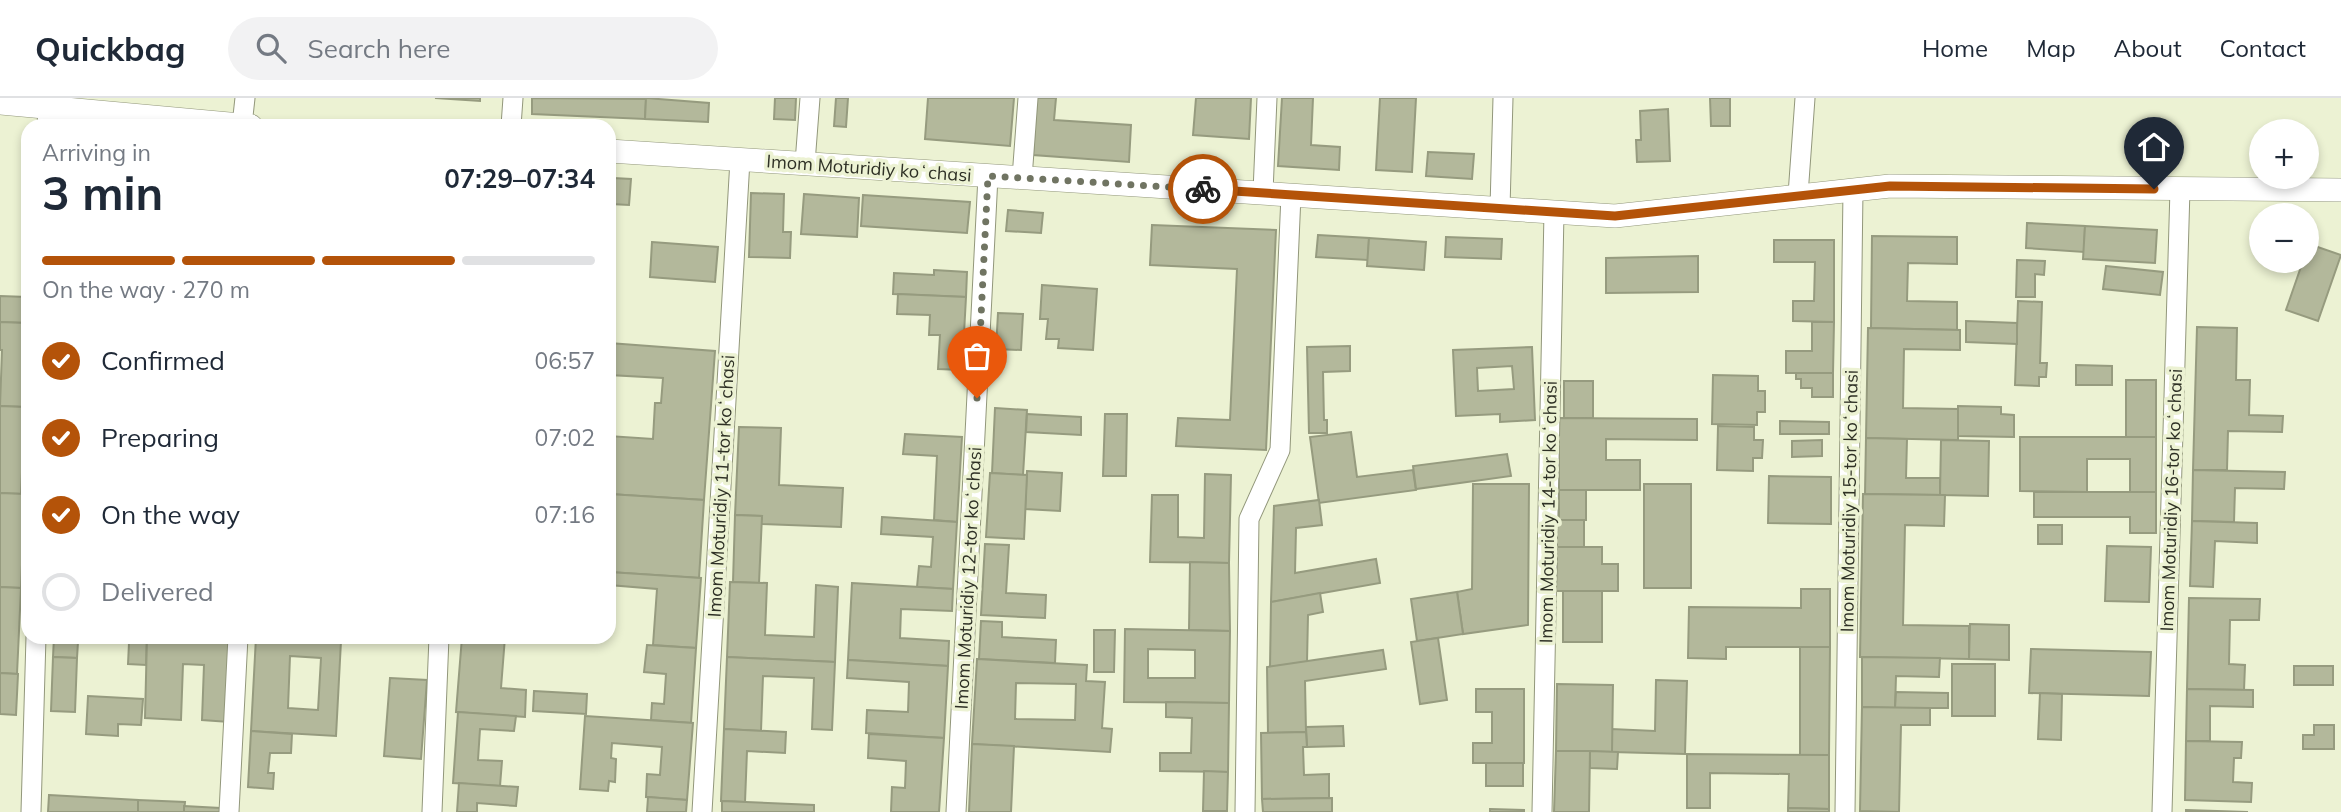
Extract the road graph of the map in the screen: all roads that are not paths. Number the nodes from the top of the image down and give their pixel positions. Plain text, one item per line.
1 (244, 98) edge
2 (513, 98) edge
3 (810, 98) edge
4 (1028, 98) edge
5 (1267, 98) edge
6 (1503, 98) edge
7 (1805, 98) edge
8 (0, 103) edge
9 (48, 116) edge
10 (113, 119) edge
11 (242, 119) edge
12 (512, 119) edge
13 (616, 151) edge
14 (740, 160) junction
15 (805, 163) junction
16 (988, 176) junction
17 (1022, 178) junction
18 (2180, 189) junction
19 (1853, 190) junction
20 (2341, 190) edge
21 (1263, 192) junction
22 (1291, 195) junction
23 (1798, 195) junction
24 (1500, 208) junction
25 (1553, 212) junction
26 (36, 644) edge
27 (238, 644) edge
28 (439, 644) edge
29 (32, 812) edge
30 (229, 812) edge
31 (432, 812) edge
32 (702, 812) edge
33 (956, 812) edge
34 (1245, 812) edge
35 (1542, 812) edge
36 (1845, 812) edge
37 (2162, 812) edge

1 - 11 street
2 - 12 street
3 - 15 street
4 - 17 street
5 - 21 street
6 - 24 street
7 - 23 street
8 - 9 street
9 - 10 street
13 - 14 street, Imom Moturidiy koʻchasi
14 - 15 street, Imom Moturidiy koʻchasi
14 - 32 street, Imom Moturidiy 11-tor koʻchasi
15 - 16 street, Imom Moturidiy koʻchasi
16 - 17 street, Imom Moturidiy koʻchasi
16 - 33 street, Imom Moturidiy 12-tor koʻchasi
17 - 21 street, Imom Moturidiy koʻchasi
18 - 19 street, Imom Moturidiy koʻchasi
18 - 20 street, Imom Moturidiy koʻchasi
18 - 37 street, Imom Moturidiy 16-tor koʻchasi
19 - 23 street, Imom Moturidiy koʻchasi
19 - 36 street, Imom Moturidiy 15-tor koʻchasi
21 - 22 street, Imom Moturidiy koʻchasi
22 - 24 street, Imom Moturidiy koʻchasi
22 - 34 street
23 - 25 street, Imom Moturidiy koʻchasi
24 - 25 street, Imom Moturidiy koʻchasi
25 - 35 street, Imom Moturidiy 14-tor koʻchasi
26 - 29 street
27 - 30 street
28 - 31 street

